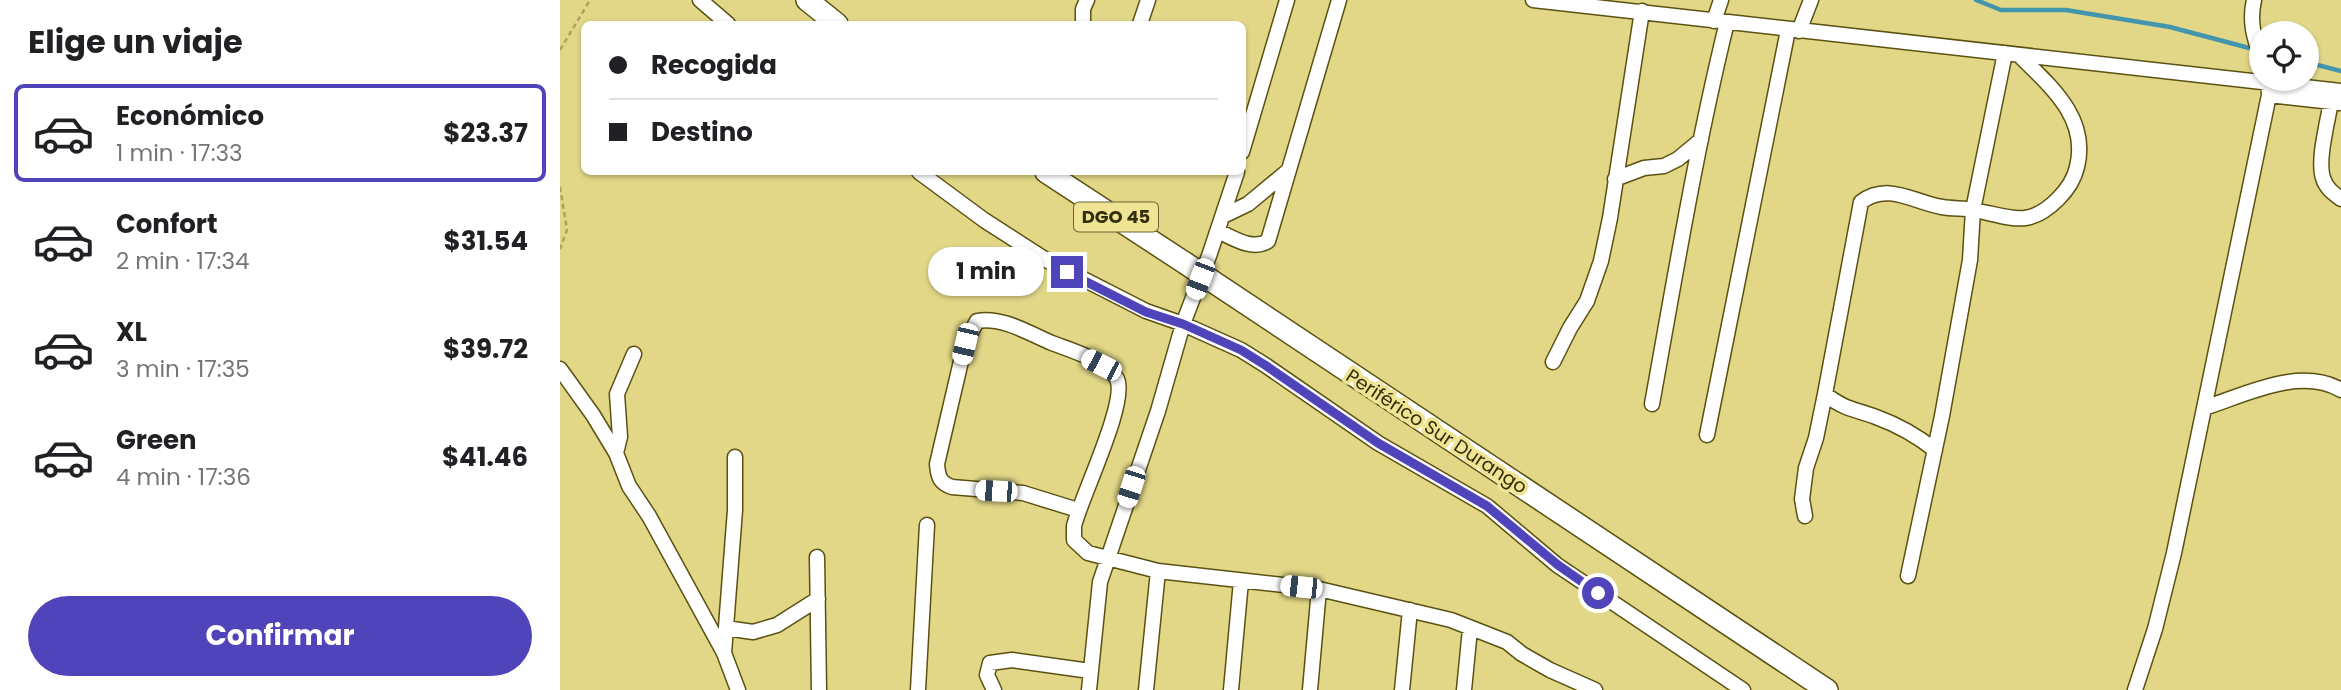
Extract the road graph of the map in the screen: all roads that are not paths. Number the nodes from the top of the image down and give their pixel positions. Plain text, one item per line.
1 (700, 0) edge
2 (807, 0) edge
3 (1087, 0) edge
4 (1148, 0) edge
5 (1287, 0) edge
6 (1339, 0) edge
7 (1533, 0) edge
8 (1721, 0) edge
9 (1811, 0) edge
10 (2254, 0) edge
11 (1642, 11) junction
12 (725, 21) edge
13 (833, 21) edge
14 (1083, 21) edge
15 (1141, 21) edge
16 (1720, 21) junction
17 (2251, 21) edge
18 (1794, 31) junction
19 (2012, 54) junction
20 (2249, 84) edge
21 (2268, 91) edge
22 (2296, 91) edge
23 (2338, 99) edge
24 (1246, 138) edge
25 (1701, 140) junction
26 (1290, 169) junction
27 (923, 175) edge
28 (1051, 175) edge
29 (1236, 175) edge
30 (1615, 179) junction
31 (2341, 198) edge
32 (1973, 210) junction
33 (1223, 216) junction
34 (1218, 231) junction
35 (1183, 324) junction
36 (634, 354) dead end
37 (1553, 362) dead end
38 (560, 369) edge
39 (2341, 390) edge
40 (1825, 394) junction
41 (1652, 404) dead end
42 (2204, 408) junction
43 (1707, 435) dead end
44 (1935, 450) junction
45 (616, 453) junction
46 (735, 457) dead end
47 (1078, 510) junction
48 (1805, 516) dead end
49 (927, 525) dead end
50 (817, 556) dead end
51 (1108, 559) junction
52 (1157, 571) junction
53 (1908, 576) dead end
54 (1241, 581) junction
55 (1319, 589) junction
56 (818, 599) junction
57 (1410, 610) junction
58 (726, 628) junction
59 (1470, 629) junction
60 (724, 653) junction
61 (1090, 671) junction
62 (738, 690) edge
63 (819, 690) edge
64 (918, 690) edge
65 (994, 690) edge
66 (1089, 690) edge
67 (1146, 690) edge
68 (1231, 690) edge
69 (1310, 690) edge
70 (1402, 690) edge
71 (1464, 690) edge
72 (1595, 690) edge
73 (1743, 690) edge
74 (1827, 690) edge
75 (2135, 690) edge

1 - 12 street
2 - 13 highway
3 - 14 street
4 - 15 street
5 - 24 street
6 - 26 street
7 - 11 street
8 - 16 street
9 - 18 street
10 - 17 street
11 - 16 street
11 - 30 street
16 - 18 street
16 - 25 street
18 - 19 street
18 - 43 street
19 - 20 street
19 - 32 street
19 - 32 street
21 - 42 street
22 - 23 street
23 - 31 street
25 - 30 street
25 - 41 street
26 - 33 street
26 - 34 street
27 - 35 street
28 - 74 highway, Periférico Sur Durango / DGO 45, bridge
29 - 33 street
30 - 37 street
32 - 40 street
32 - 44 street
33 - 34 street
34 - 35 street
35 - 51 street
35 - 73 street
36 - 45 street
38 - 45 street
39 - 42 street
40 - 44 street
40 - 48 street
42 - 75 street
44 - 53 street
45 - 60 street
46 - 58 street
47 - 47 street
47 - 51 street
49 - 64 street
50 - 56 street
51 - 52 street
51 - 61 street
52 - 54 street
52 - 67 street
54 - 55 street
54 - 68 street
55 - 57 street
55 - 69 street
56 - 58 street
56 - 63 street
57 - 59 street
57 - 70 street
58 - 60 street
59 - 71 street
59 - 72 street
60 - 62 street
61 - 65 street
61 - 66 street

